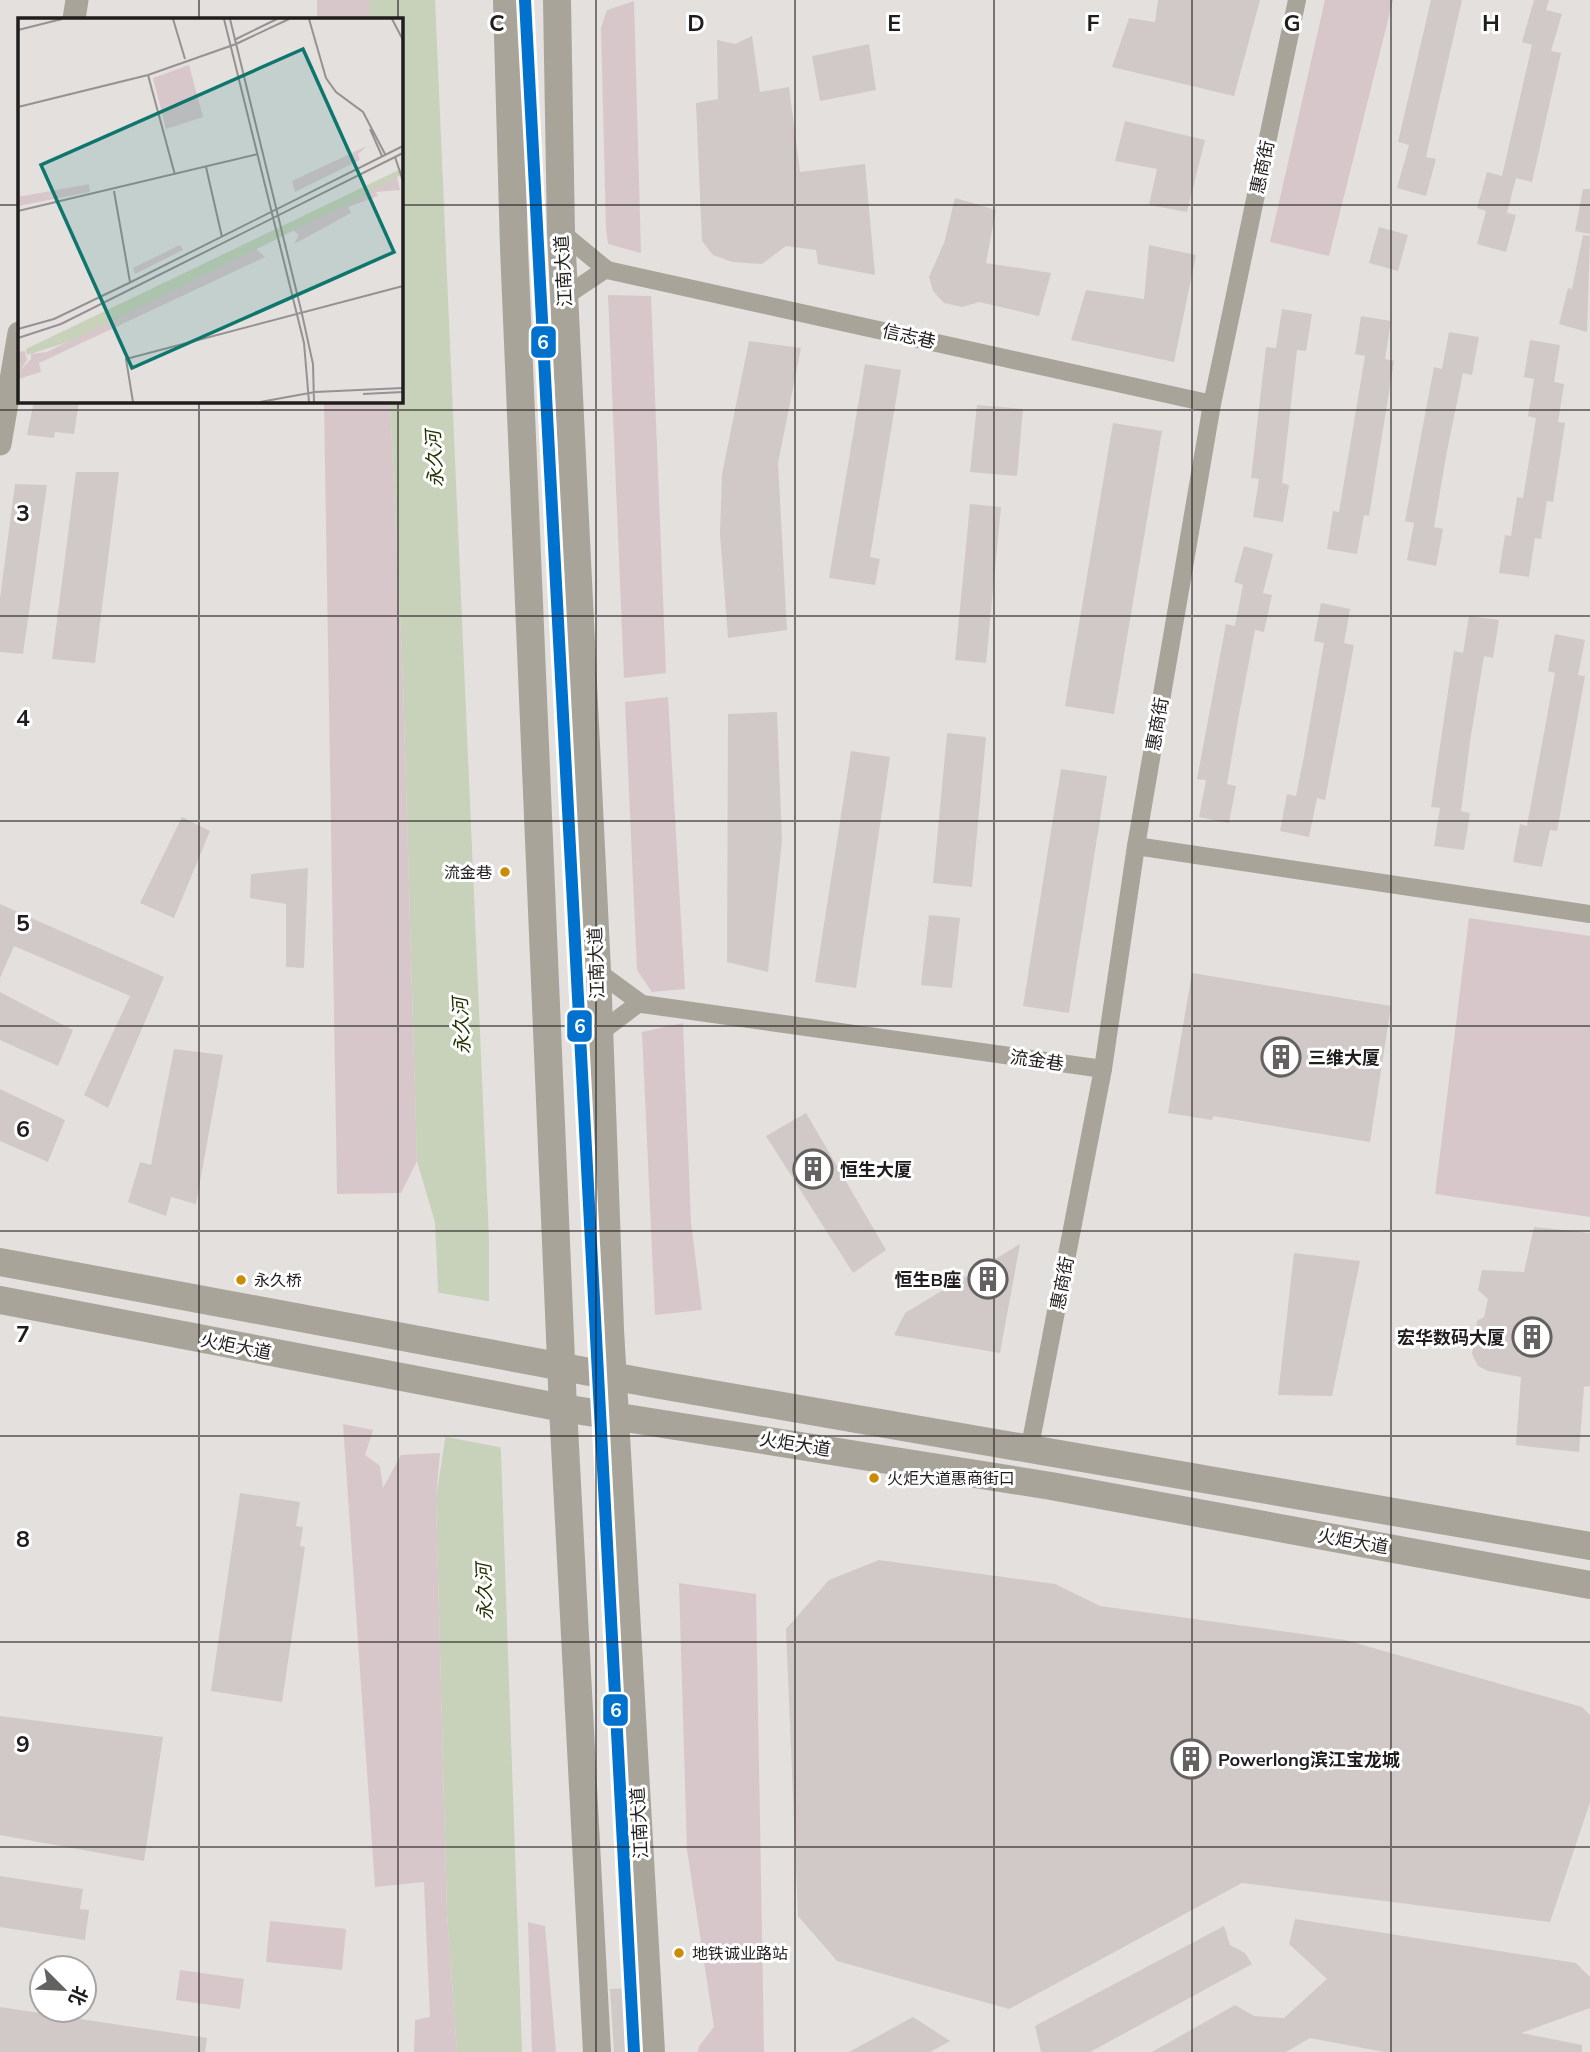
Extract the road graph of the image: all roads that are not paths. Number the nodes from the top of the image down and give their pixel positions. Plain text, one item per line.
1 (77, 0) edge
2 (507, 0) edge
3 (557, 0) edge
4 (1297, 0) edge
5 (74, 18) edge
6 (561, 232) junction
7 (606, 269) junction
8 (564, 297) junction
9 (18, 339) edge
10 (1212, 404) junction
11 (0, 444) edge
12 (1136, 846) junction
13 (1590, 914) edge
14 (597, 971) junction
15 (639, 1003) junction
16 (598, 1034) junction
17 (1103, 1069) junction
18 (0, 1262) edge
19 (0, 1300) edge
20 (563, 1366) junction
21 (613, 1376) junction
22 (563, 1408) junction
23 (616, 1417) junction
24 (1029, 1451) junction
25 (1590, 1546) edge
26 (1590, 1585) edge
27 (597, 2052) edge
28 (651, 2052) edge

1 - 5 street
2 - 20 main road
3 - 6 main road, 江南大道
4 - 10 street, 惠商街
6 - 7 street, 信志巷
6 - 8 main road, 江南大道
7 - 8 street
7 - 10 street, 信志巷
8 - 14 main road, 江南大道
9 - 11 street
10 - 12 street, 惠商街
12 - 13 street
12 - 17 street, 惠商街
14 - 15 street, 流金巷
14 - 16 main road, 江南大道
15 - 16 street
15 - 17 street, 流金巷
16 - 21 main road, 江南大道
17 - 24 street, 惠商街
18 - 20 main road, 火炬大道
19 - 22 main road, 火炬大道
20 - 21 main road, 火炬大道
20 - 22 main road
21 - 23 main road, 江南大道
21 - 24 main road, 火炬大道
22 - 23 main road, 火炬大道
22 - 27 main road
23 - 26 main road, 火炬大道
23 - 28 main road, 江南大道
24 - 25 main road, 火炬大道

